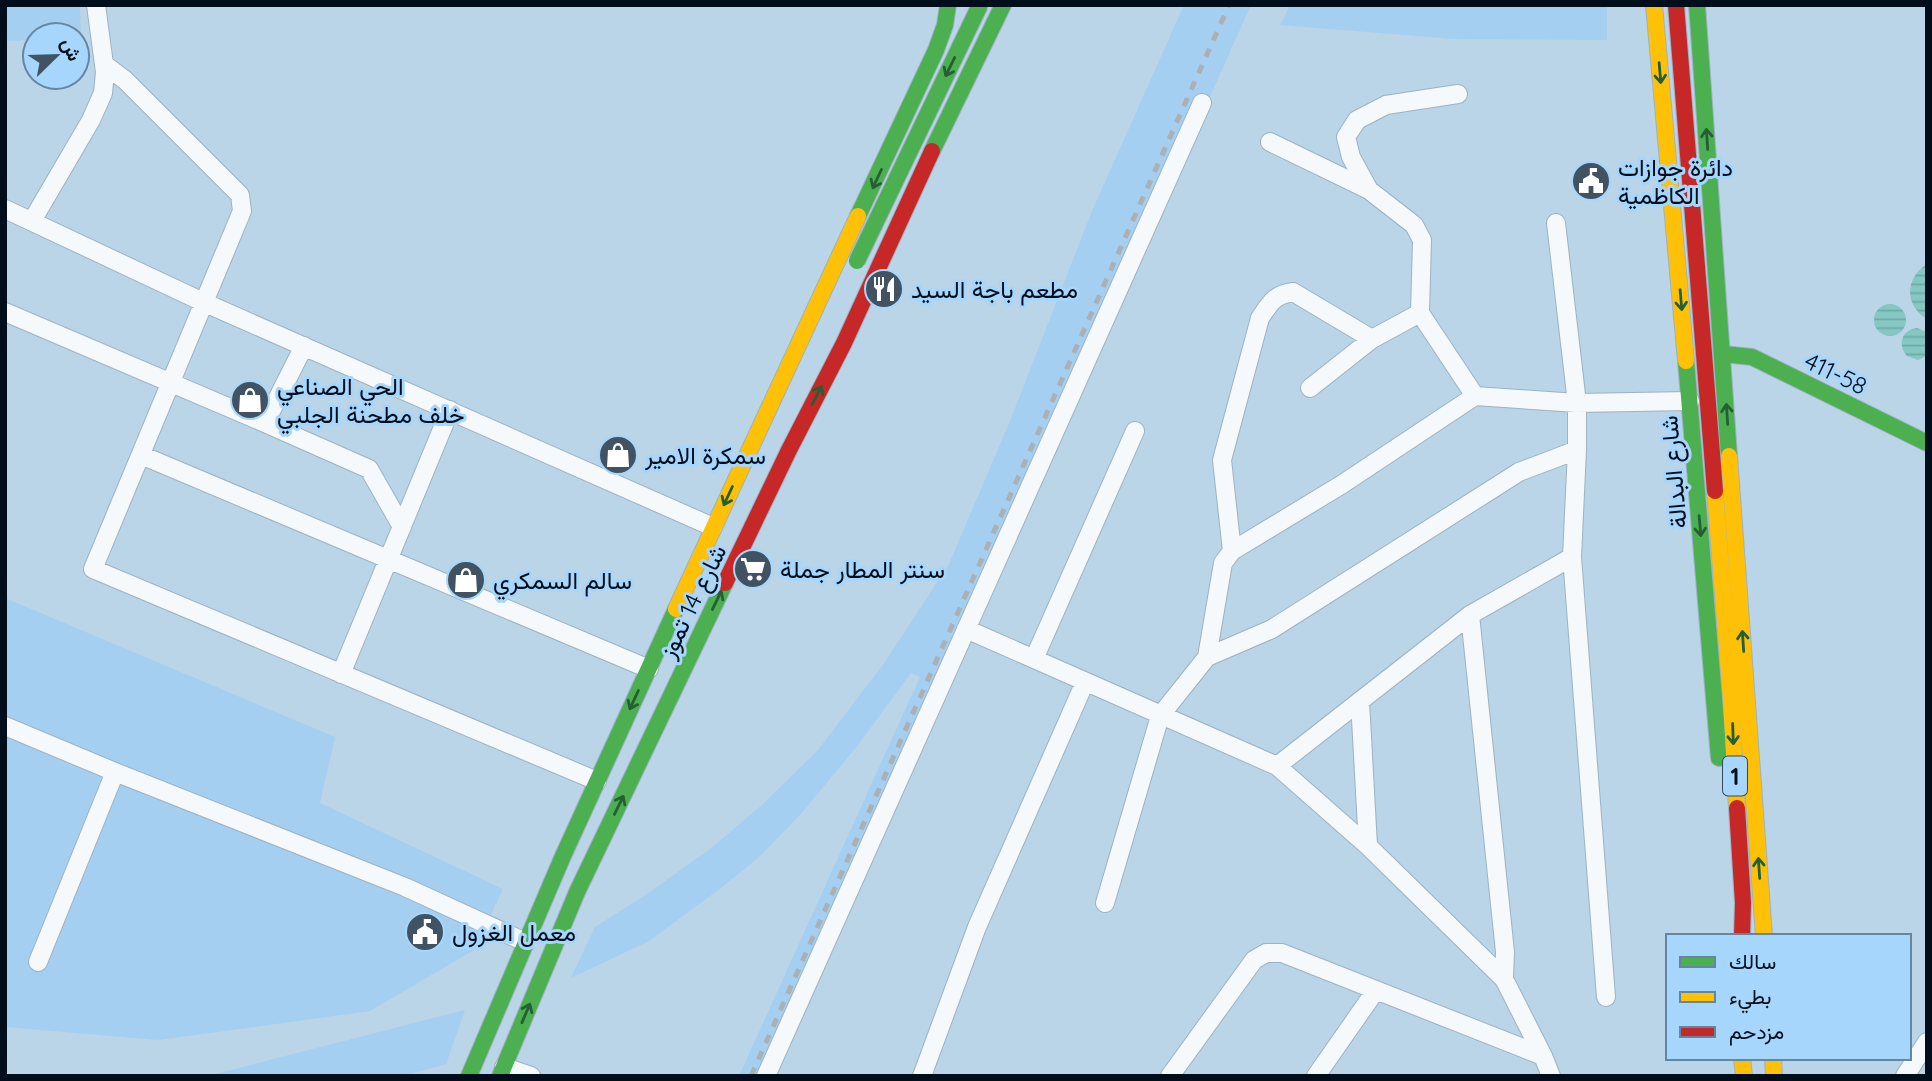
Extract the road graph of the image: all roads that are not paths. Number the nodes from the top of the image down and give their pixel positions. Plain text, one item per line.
1 (96, 5) edge
2 (948, 5) edge
3 (980, 5) edge
4 (1003, 5) edge
5 (1654, 5) edge
6 (1676, 5) edge
7 (1697, 5) edge
8 (104, 65) junction
9 (1458, 94) dead end
10 (1202, 103) dead end
11 (898, 132) junction
12 (1270, 142) dead end
13 (933, 149) junction
14 (1369, 190) junction
15 (5, 209) edge
16 (32, 221) junction
17 (1556, 223) dead end
18 (854, 267) dead end
19 (203, 302) junction
20 (5, 312) edge
21 (1420, 313) junction
22 (1371, 339) junction
23 (304, 346) junction
24 (1723, 354) junction
25 (171, 384) junction
26 (1310, 388) dead end
27 (1475, 396) junction
28 (1690, 401) junction
29 (1577, 403) junction
30 (450, 410) junction
31 (265, 423) junction
32 (1135, 431) dead end
33 (1927, 443) edge
34 (1577, 450) junction
35 (141, 455) junction
36 (754, 486) dead end
37 (402, 527) junction
38 (713, 527) junction
39 (1232, 551) junction
40 (1572, 557) junction
41 (388, 560) junction
42 (1469, 615) junction
43 (966, 629) junction
44 (664, 637) junction
45 (1207, 657) junction
46 (1034, 659) junction
47 (649, 669) junction
48 (341, 674) junction
49 (1085, 682) junction
50 (1360, 701) junction
51 (1160, 716) junction
52 (5, 726) edge
53 (1277, 766) junction
54 (116, 772) junction
55 (597, 780) junction
56 (1368, 846) junction
57 (1105, 903) dead end
58 (1734, 934) edge
59 (1742, 934) edge
60 (1764, 934) edge
61 (525, 942) junction
62 (38, 962) dead end
63 (1504, 979) junction
64 (1376, 990) junction
65 (1606, 997) dead end
66 (1927, 1042) edge
67 (1543, 1056) junction
68 (502, 1071) edge
69 (469, 1076) edge
70 (531, 1076) edge
71 (766, 1076) edge
72 (922, 1076) edge
73 (1170, 1076) edge
74 (1316, 1076) edge
75 (1550, 1076) edge
76 (1905, 1076) edge

1 - 8 street
2 - 11 main road, شارع 14 تموز
3 -> 18 main road, bridge
4 - 13 main road, شارع 14 تموز
5 -> 28 main road, شارع البدالة
6 -> 59 main road, 1
24 -> 7 main road
8 - 16 street
8 - 19 street
9 - 14 street
10 - 43 street
11 - 13 main road
11 -> 38 main road, شارع 14 تموز
12 - 14 street
68 -> 13 main road, شارع 14 تموز
14 - 21 street
15 - 16 street
16 - 19 street
17 - 29 street
19 - 23 street
19 - 25 street
20 - 25 street
21 - 22 street
21 - 27 street
22 - 26 street
22 - 39 street
23 - 30 street
23 - 31 street
24 - 33 main road, 411-58
60 -> 24 main road
25 - 31 street
25 - 35 street
27 - 29 street
27 - 39 street
28 - 29 street
28 -> 58 main road, شارع البدالة
29 - 34 street
30 - 37 street
30 - 38 street
31 - 37 street
32 - 46 street
34 - 40 street
34 - 45 street
35 - 41 street
35 - 48 street
36 - 44 main road
37 - 41 street
38 - 44 main road, شارع 14 تموز
39 - 45 street
40 - 42 street
40 - 65 street
41 - 47 street
41 - 48 street
42 - 50 street
42 - 63 street
43 - 46 street
43 - 71 street
44 - 47 main road, شارع 14 تموز
45 - 51 street
46 - 49 street
47 -> 55 main road, شارع 14 تموز
48 - 55 street
49 - 51 street
49 - 72 street
50 - 53 street
50 - 56 street
51 - 53 street
51 - 57 street
52 - 54 street
53 - 56 street
54 - 61 street
54 - 62 street
55 - 61 main road, شارع 14 تموز
56 - 63 street
61 - 69 main road, شارع 14 تموز
63 - 67 street
64 - 67 street
64 - 73 street
64 - 74 street
66 - 76 street
67 - 75 street
68 - 70 street

